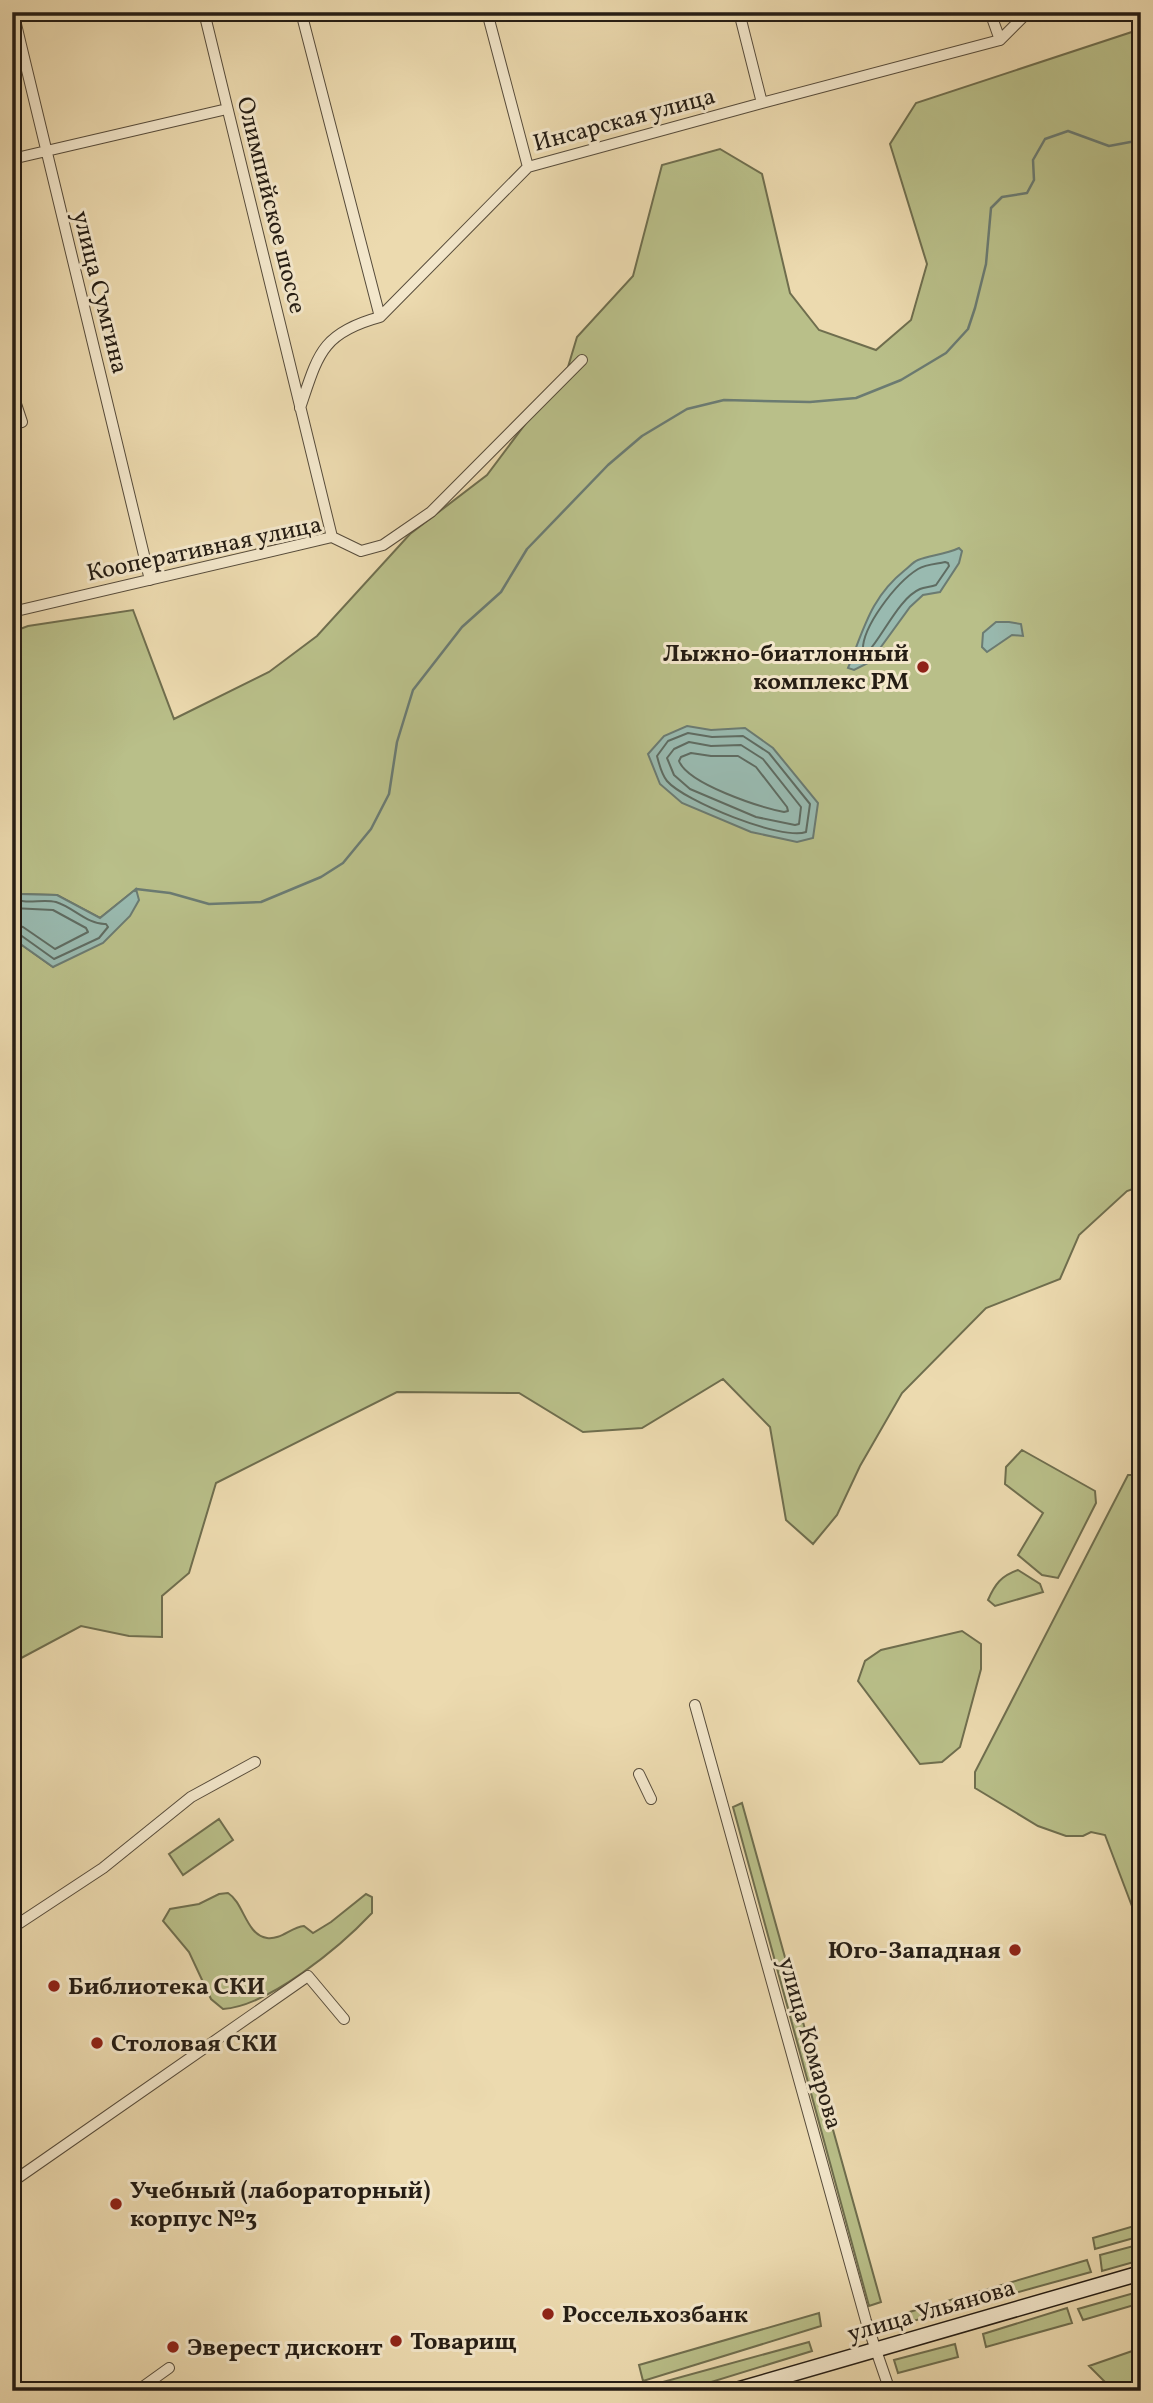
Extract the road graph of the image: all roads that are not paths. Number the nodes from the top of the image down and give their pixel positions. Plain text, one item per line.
1 (13, 12) edge
2 (204, 12) edge
3 (301, 12) edge
4 (486, 12) edge
5 (739, 12) edge
6 (990, 12) edge
7 (1028, 12) edge
8 (1000, 40) junction
9 (762, 103) junction
10 (227, 108) junction
11 (46, 151) junction
12 (12, 159) edge
13 (528, 167) junction
14 (380, 317) junction
15 (582, 360) dead end
16 (12, 392) edge
17 (300, 408) junction
18 (12, 425) edge
19 (332, 537) junction
20 (150, 580) junction
21 (12, 612) edge
22 (695, 1705) dead end
23 (255, 1762) dead end
24 (639, 1774) dead end
25 (650, 1799) dead end
26 (12, 1928) edge
27 (344, 2019) dead end
28 (12, 2182) edge
29 (1141, 2273) edge
30 (876, 2350) junction
31 (169, 2368) dead end
32 (137, 2391) edge
33 (733, 2391) edge
34 (890, 2391) edge

1 - 11 street, улица Сумгина
2 - 10 street, Олимпийское шоссе
3 - 14 street
4 - 13 street
5 - 9 street
6 - 8 street
7 - 8 street
8 - 9 street, Инсарская улица
9 - 13 street, Инсарская улица
10 - 11 street
10 - 17 street, Олимпийское шоссе
11 - 12 street
11 - 20 street, улица Сумгина
13 - 14 street, Инсарская улица
14 - 17 street
15 - 19 street, Кооперативная улица
16 - 18 street
17 - 19 street, Олимпийское шоссе
19 - 20 street, Кооперативная улица
20 - 21 street, Кооперативная улица
22 - 30 street, улица Комарова
23 - 26 street
24 - 25 street
27 - 28 street
29 - 30 main road, улица Ульянова
30 - 33 main road, улица Ульянова
30 - 34 street, улица Комарова
31 - 32 street

